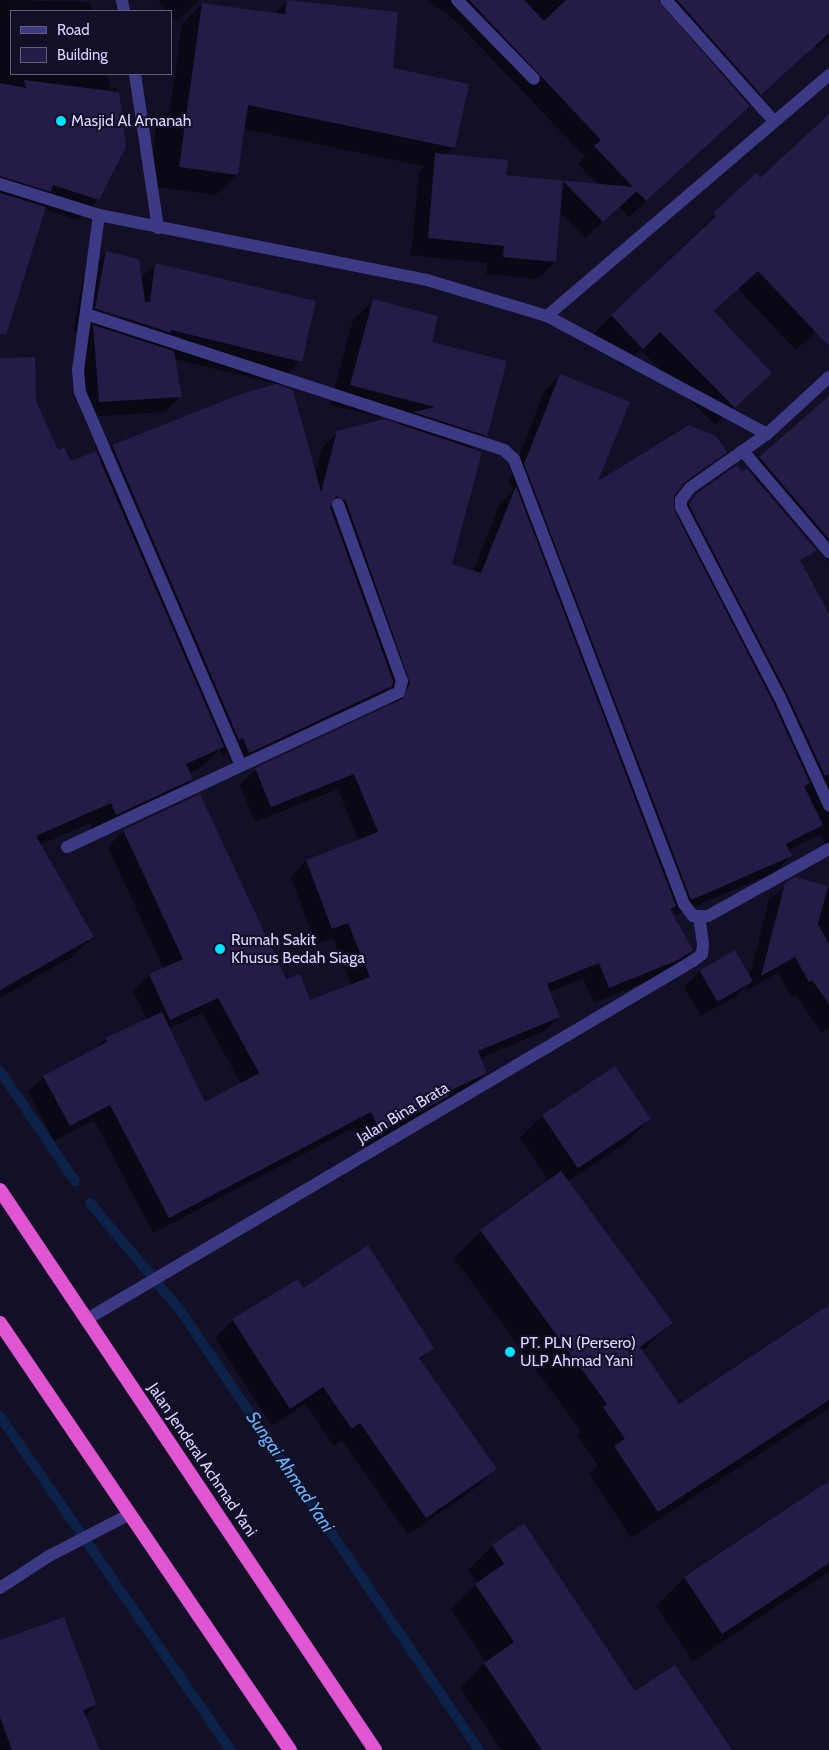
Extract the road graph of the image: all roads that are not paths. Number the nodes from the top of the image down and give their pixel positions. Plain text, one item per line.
1 (458, 0) edge
2 (666, 0) edge
3 (135, 75) edge
4 (829, 75) edge
5 (534, 79) dead end
6 (773, 120) junction
7 (0, 184) edge
8 (99, 215) junction
9 (158, 228) junction
10 (86, 314) junction
11 (547, 316) junction
12 (829, 377) edge
13 (767, 434) junction
14 (743, 451) junction
15 (338, 504) dead end
16 (829, 552) edge
17 (240, 764) junction
18 (829, 805) edge
19 (67, 846) dead end
20 (829, 849) edge
21 (699, 918) junction
22 (0, 1190) edge
23 (88, 1318) junction
24 (0, 1324) edge
25 (128, 1515) junction
26 (0, 1587) edge
27 (290, 1750) edge
28 (375, 1750) edge

1 - 5 street
2 - 6 street
3 - 9 street
4 - 6 street
6 - 11 street
7 - 8 street
8 - 9 street
8 - 10 street
9 - 11 street
10 - 17 street
10 - 21 street
11 - 13 street
12 - 13 street
13 - 14 street
14 - 16 street
14 - 18 street
15 - 17 street
17 - 19 street
20 - 21 street
21 - 23 street, Jalan Bina Brata
22 - 23 highway, Jalan Jenderal Achmad Yani
23 - 28 highway, Jalan Jenderal Achmad Yani
24 - 25 highway
25 - 26 street
25 - 27 highway

